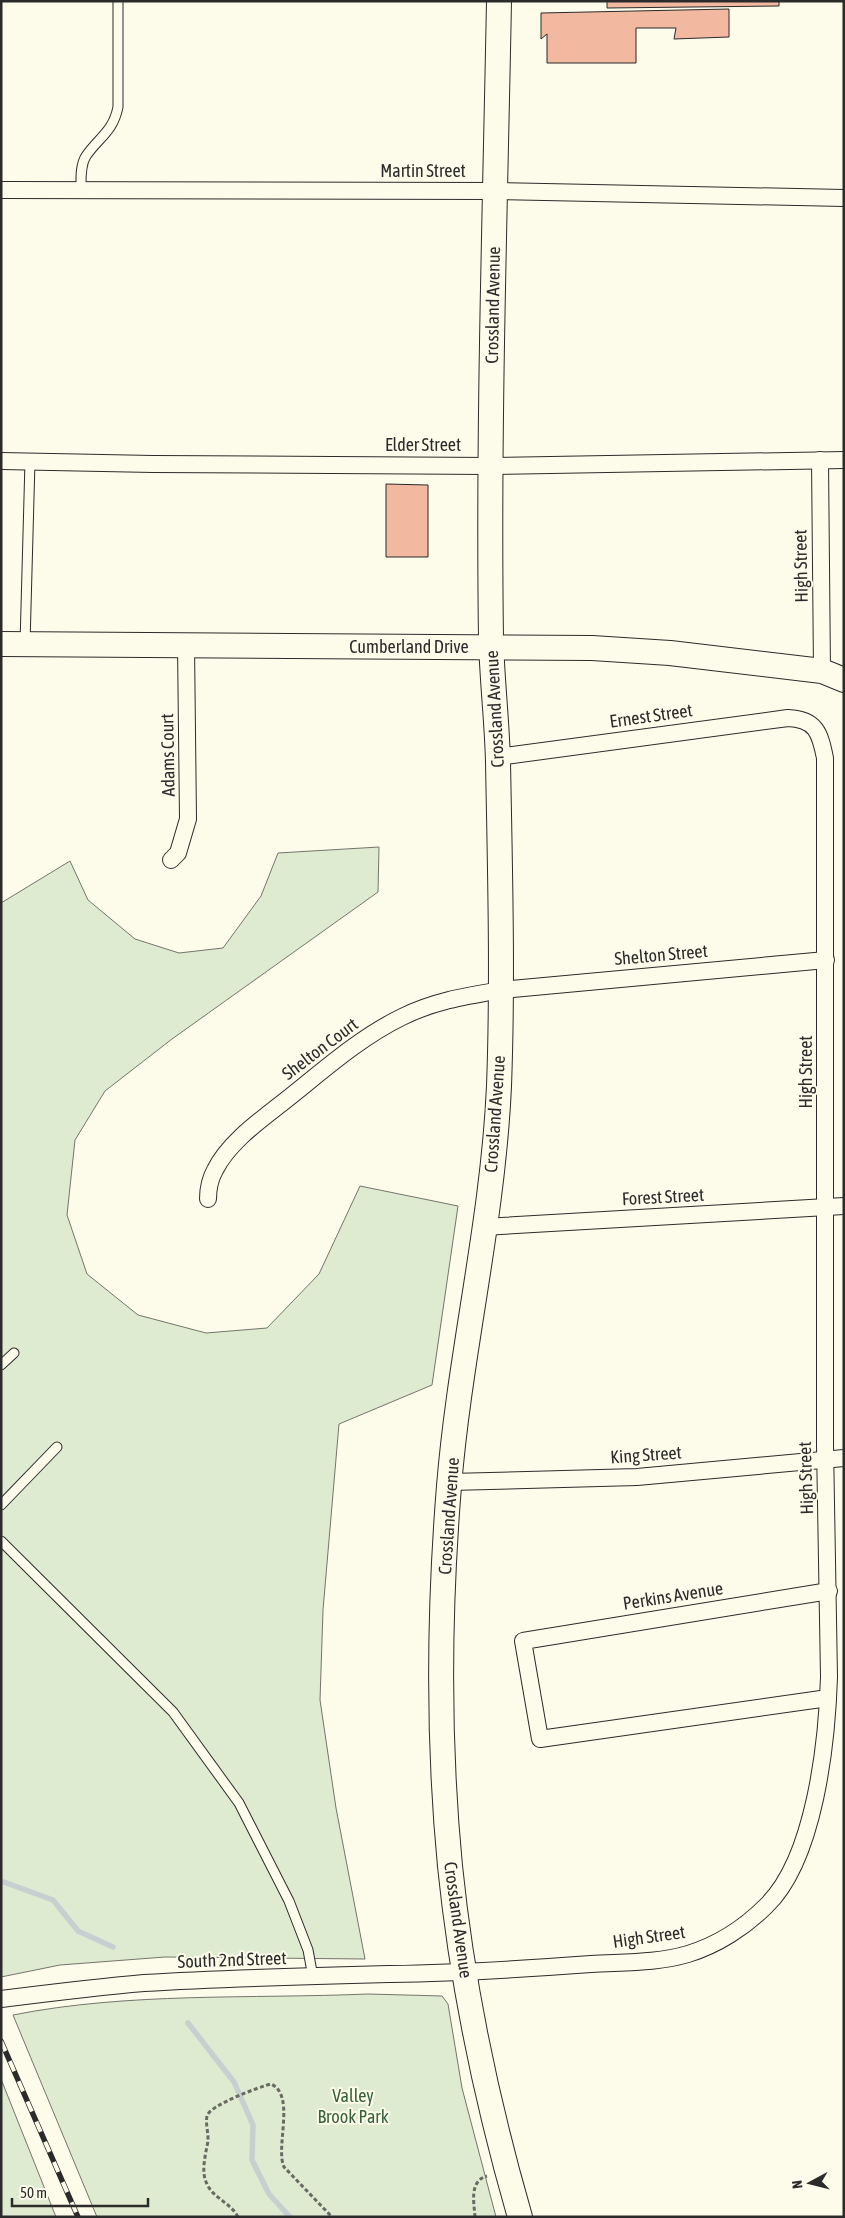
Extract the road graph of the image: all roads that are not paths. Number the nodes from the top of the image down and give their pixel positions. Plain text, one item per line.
1 (118, 1) edge
2 (499, 1) edge
3 (1, 190) edge
4 (81, 190) junction
5 (496, 191) junction
6 (844, 198) edge
7 (820, 460) junction
8 (844, 460) edge
9 (1, 461) edge
10 (30, 461) junction
11 (490, 466) junction
12 (1, 644) edge
13 (25, 644) junction
14 (186, 645) junction
15 (491, 647) junction
16 (833, 676) edge
17 (810, 723) joint
18 (498, 757) junction
19 (172, 860) dead end
20 (826, 960) junction
21 (500, 990) junction
22 (208, 1199) dead end
23 (844, 1206) edge
24 (826, 1208) junction
25 (484, 1227) junction
26 (14, 1353) dead end
27 (1, 1365) edge
28 (57, 1447) dead end
29 (844, 1458) edge
30 (826, 1460) junction
31 (450, 1482) junction
32 (1, 1505) edge
33 (1, 1541) edge
34 (829, 1591) junction
35 (828, 1698) junction
36 (465, 1974) junction
37 (313, 1977) junction
38 (1, 1998) edge
39 (520, 2217) edge

1 - 4 lane
2 - 5 main road, Crossland Avenue
3 - 4 street, Martin Street
4 - 5 street, Martin Street
5 - 6 street, Martin Street
5 - 11 main road, Crossland Avenue
7 - 8 street, Elder Street
7 - 11 street, Elder Street
7 - 16 street, High Street
9 - 10 street, Elder Street
10 - 11 street, Elder Street
10 - 13 lane
11 - 15 main road, Crossland Avenue
12 - 13 main road, Cumberland Drive
13 - 14 main road, Cumberland Drive
14 - 15 main road, Cumberland Drive
14 - 19 street, Adams Court
15 - 16 main road, Cumberland Drive
15 - 18 main road, Crossland Avenue
17 - 18 street, Ernest Street
17 - 20 street, High Street
18 - 21 main road, Crossland Avenue
20 - 21 street, Shelton Street
20 - 24 street, High Street
21 - 22 street, Shelton Court
21 - 25 main road, Crossland Avenue
23 - 24 street, Forest Street
24 - 25 street, Forest Street
24 - 30 street, High Street
25 - 31 main road, Crossland Avenue
26 - 27 lane
28 - 32 lane
29 - 30 street, King Street
30 - 31 street, King Street
30 - 34 street, High Street
31 - 36 main road, Crossland Avenue
33 - 37 lane
34 - 35 street, High Street
34 - 35 street, Perkins Avenue
35 - 36 street, High Street
36 - 37 street, South 2nd Street
36 - 39 main road, Crossland Avenue
37 - 38 street, South 2nd Street

